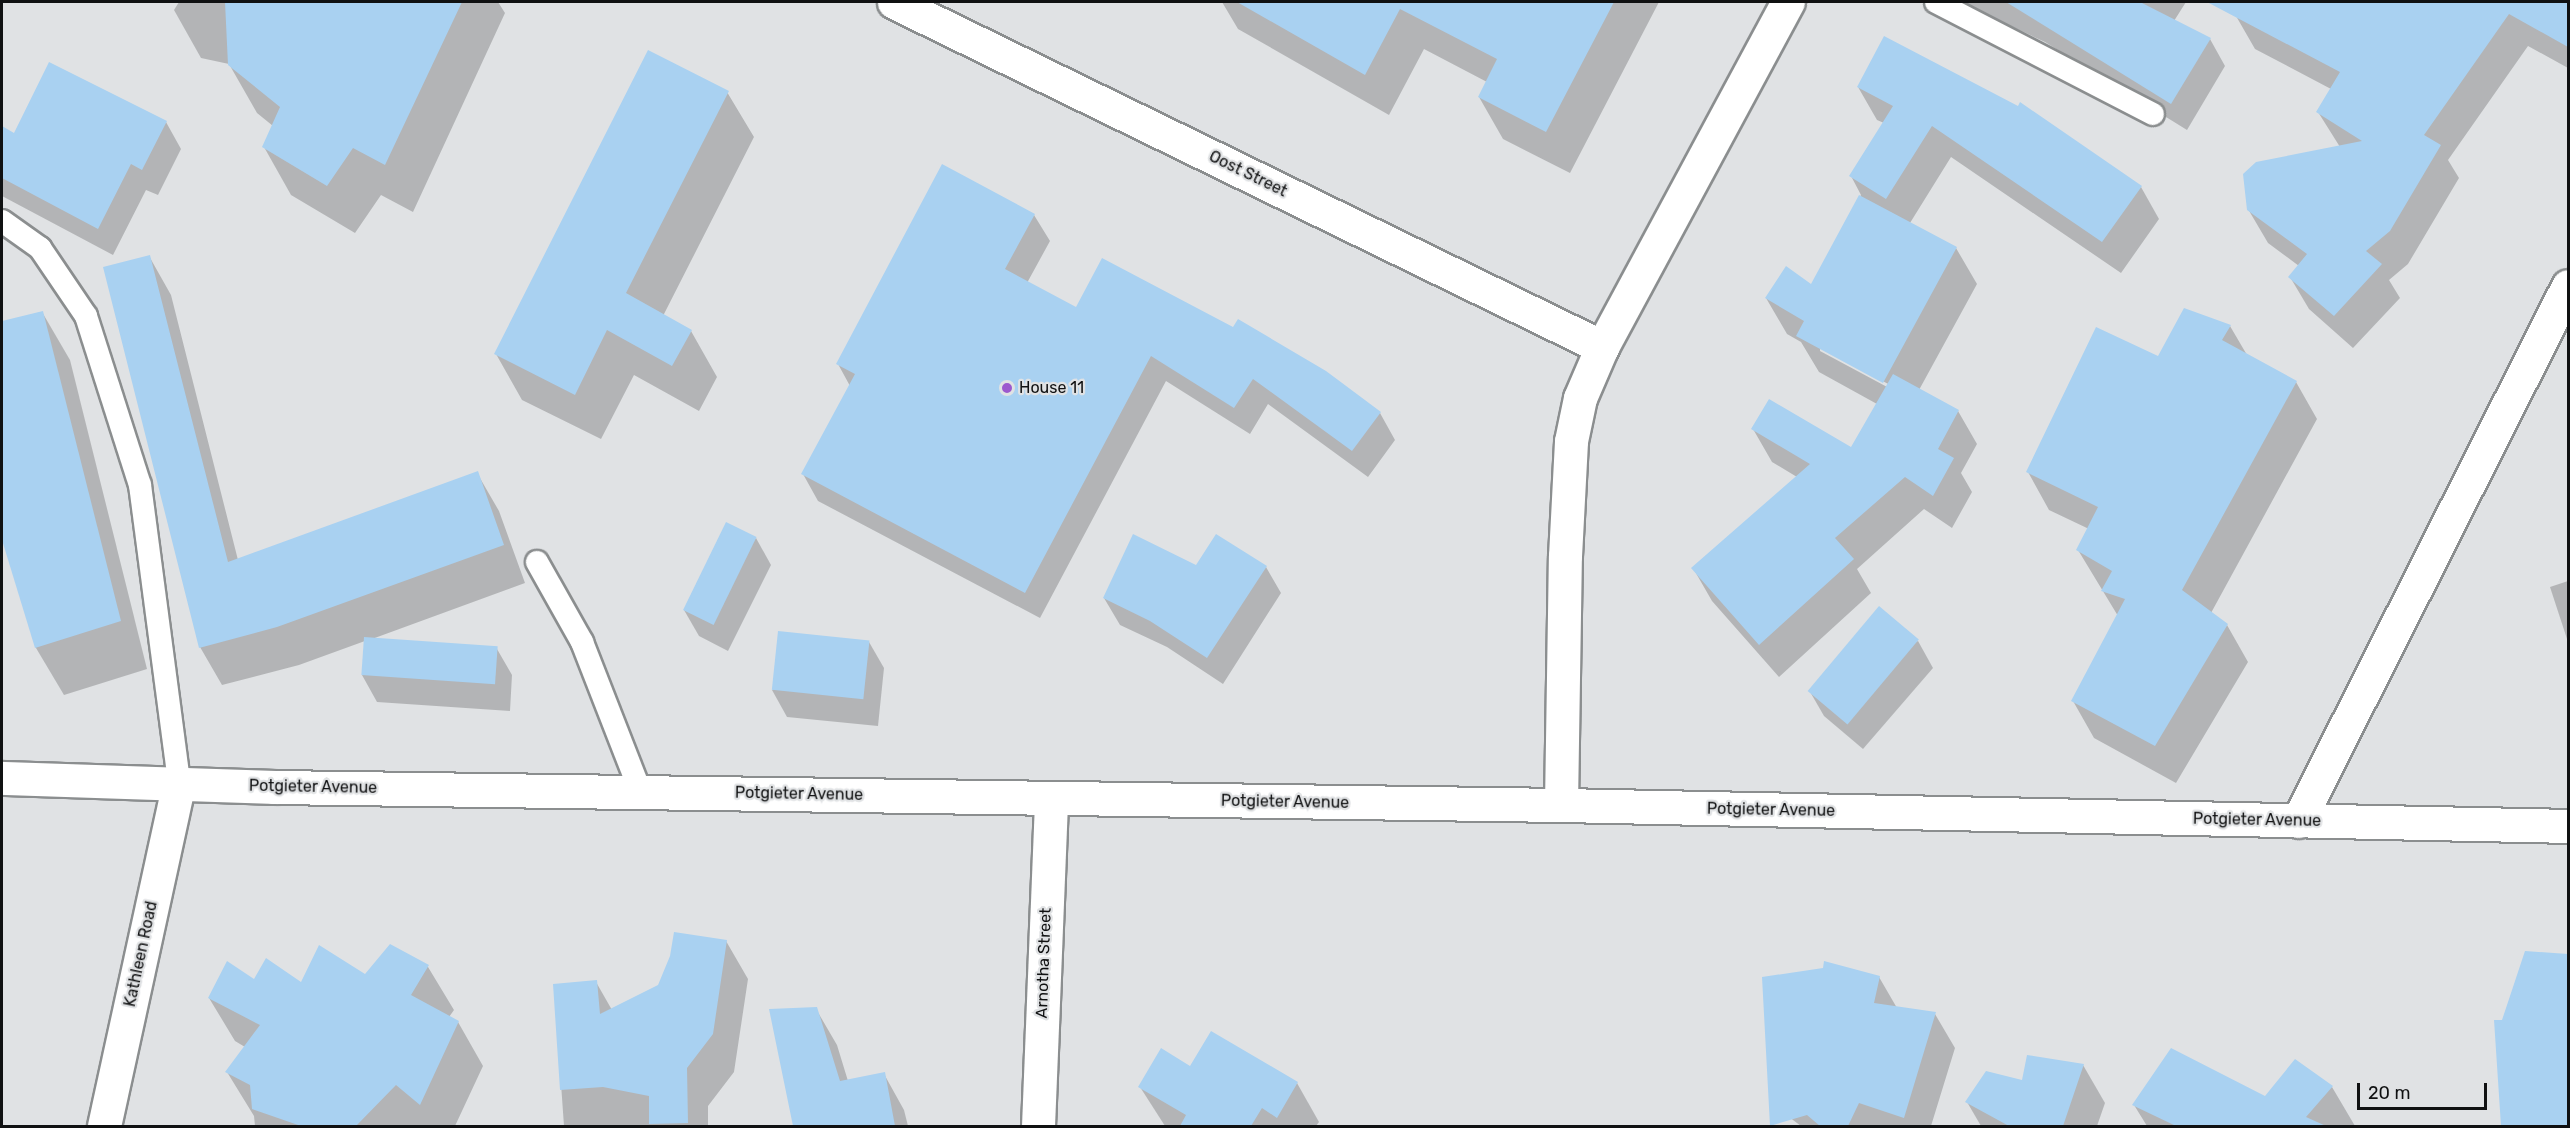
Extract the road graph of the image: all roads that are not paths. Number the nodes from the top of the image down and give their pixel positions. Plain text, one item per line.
1 (894, 2) edge
2 (1788, 2) edge
3 (1936, 2) edge
4 (2153, 114) dead end
5 (2, 220) edge
6 (2568, 286) edge
7 (1602, 347) junction
8 (537, 562) dead end
9 (2, 778) edge
10 (179, 782) junction
11 (640, 792) junction
12 (1051, 799) junction
13 (1562, 805) junction
14 (2298, 821) junction
15 (2568, 826) edge
16 (104, 1126) edge
17 (1038, 1126) edge

1 - 7 street, Oost Street
2 - 7 street
3 - 4 lane
5 - 10 lane
6 - 14 street
7 - 13 street
8 - 11 lane
9 - 10 street, Potgieter Avenue
10 - 11 street, Potgieter Avenue
10 - 16 street, Kathleen Road
11 - 12 street, Potgieter Avenue
12 - 13 street, Potgieter Avenue
12 - 17 street, Arnotha Street
13 - 14 street, Potgieter Avenue
14 - 15 street, Potgieter Avenue

